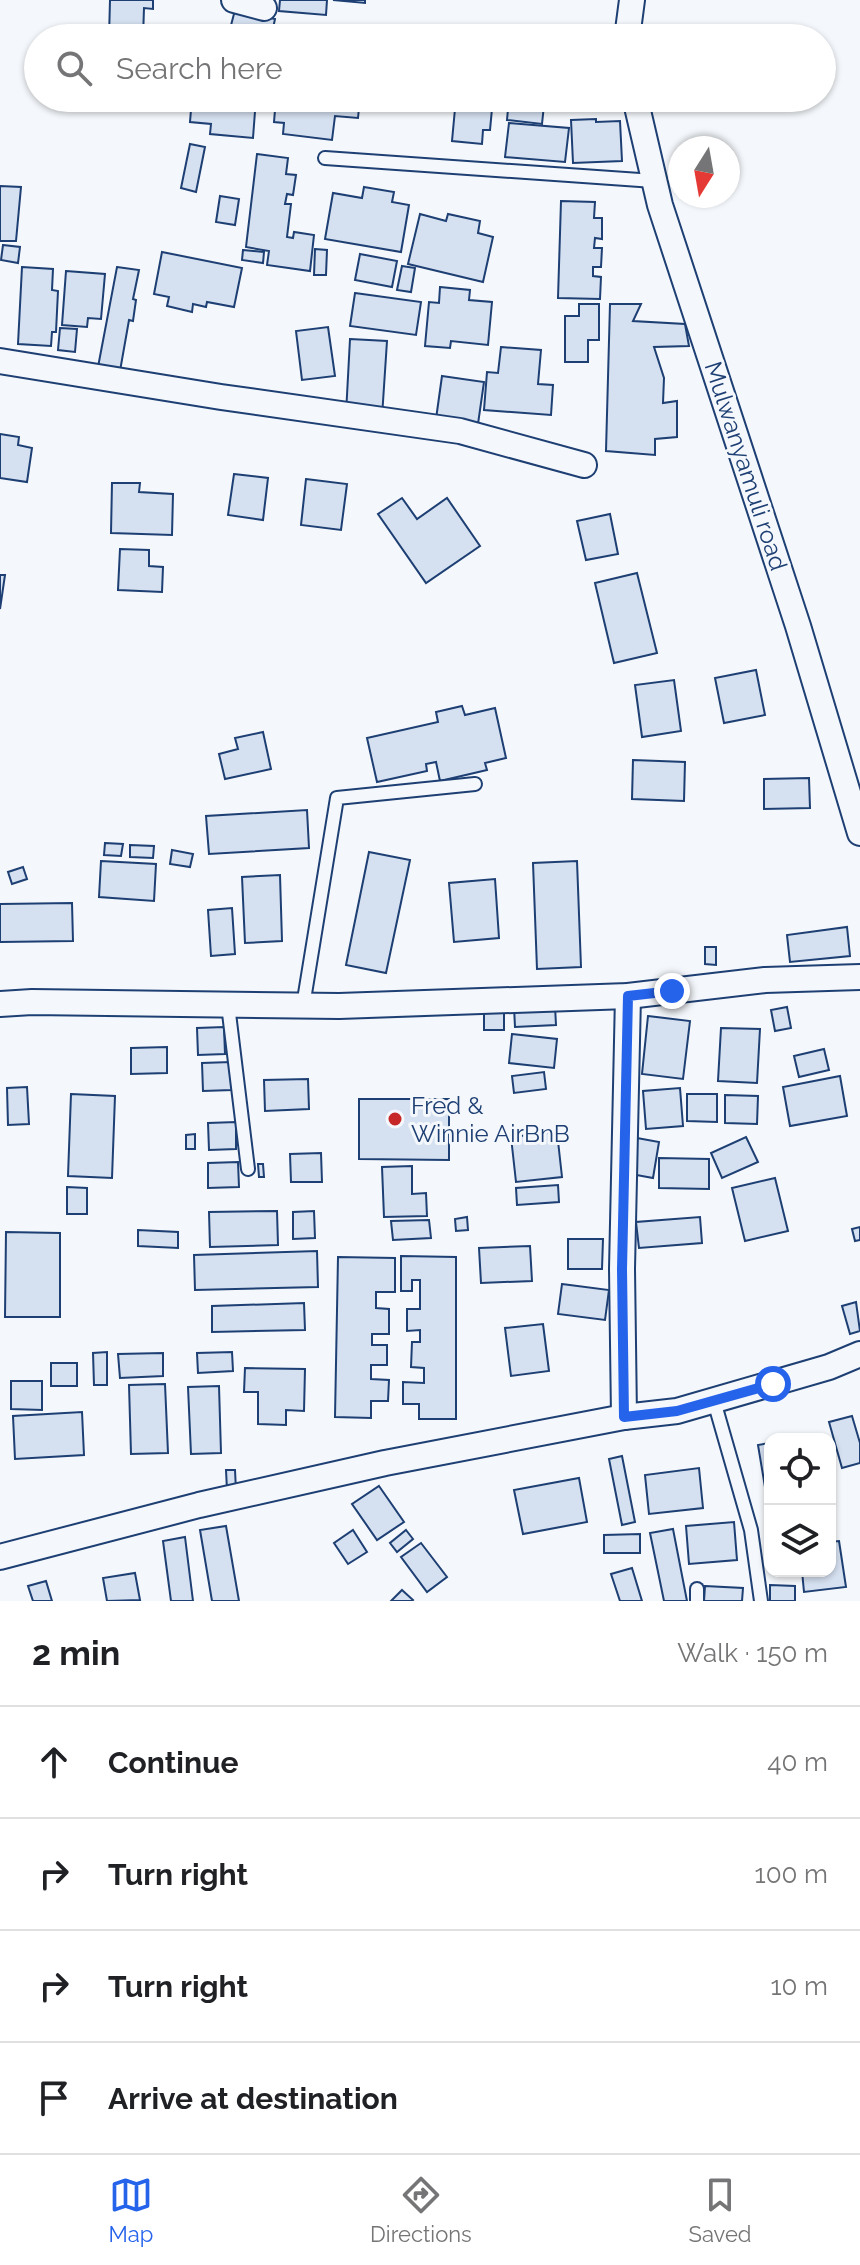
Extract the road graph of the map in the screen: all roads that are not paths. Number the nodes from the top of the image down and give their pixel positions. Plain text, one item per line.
1 (234, 0) edge
2 (632, 0) edge
3 (264, 8) dead end
4 (629, 24) edge
5 (638, 112) edge
6 (325, 158) dead end
7 (654, 181) junction
8 (0, 361) edge
9 (584, 465) dead end
10 (475, 784) dead end
11 (860, 833) edge
12 (860, 977) edge
13 (628, 996) junction
14 (0, 1004) edge
15 (228, 1005) junction
16 (303, 1006) junction
17 (248, 1169) dead end
18 (860, 1354) edge
19 (714, 1401) junction
20 (624, 1417) junction
21 (0, 1557) edge
22 (761, 1601) edge

1 - 3 street
2 - 4 street
5 - 7 street, Mulwanyamuli road
6 - 7 lane
7 - 11 street, Mulwanyamuli road
8 - 9 street
10 - 16 lane
12 - 13 street
13 - 16 street
13 - 20 street
14 - 15 street
15 - 16 street
15 - 17 lane
18 - 19 street
19 - 20 street
19 - 22 lane
20 - 21 street

